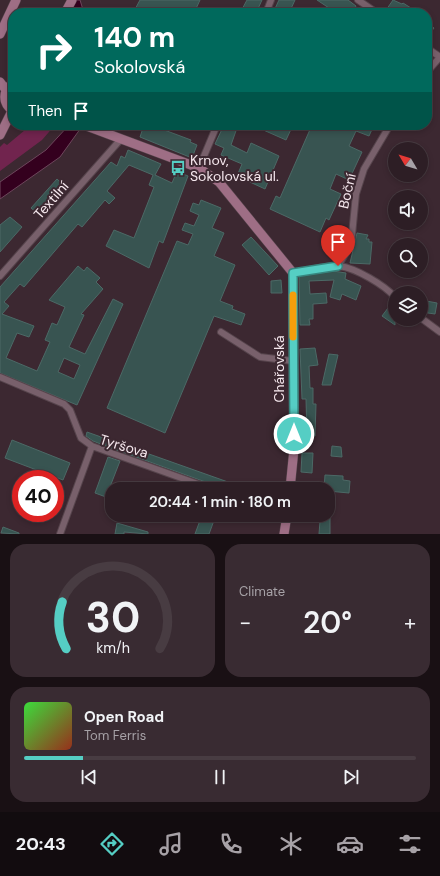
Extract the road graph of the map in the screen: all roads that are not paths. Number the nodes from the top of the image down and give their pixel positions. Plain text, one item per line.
1 (358, 0) edge
2 (370, 8) edge
3 (8, 17) edge
4 (0, 34) edge
5 (440, 57) edge
6 (432, 66) edge
7 (0, 82) edge
8 (6, 90) joint
9 (8, 106) edge
10 (8, 120) edge
11 (98, 130) edge
12 (215, 130) edge
13 (387, 130) edge
14 (0, 135) edge
15 (121, 139) junction
16 (199, 168) junction
17 (338, 266) junction
18 (293, 273) junction
19 (0, 276) edge
20 (388, 291) edge
21 (428, 323) edge
22 (221, 332) dead end
23 (440, 332) edge
24 (293, 360) junction
25 (0, 377) edge
26 (92, 446) junction
27 (192, 482) edge
28 (291, 482) edge
29 (285, 522) edge
30 (60, 534) edge
31 (284, 534) edge

1 - 2 street
3 - 4 street
5 - 6 street
7 - 8 street
8 - 9 street
10 - 14 street
11 - 15 street
12 - 16 street
13 - 17 street, Boční
15 - 16 street
15 - 19 street, Textilní
16 - 18 street
17 - 18 street
17 - 20 street
18 - 24 street, Chářovská
21 - 23 street
22 - 24 street
24 - 28 street, Chářovská
25 - 26 street
26 - 27 street, Tyršova
26 - 30 street, Tyršova
29 - 31 street

